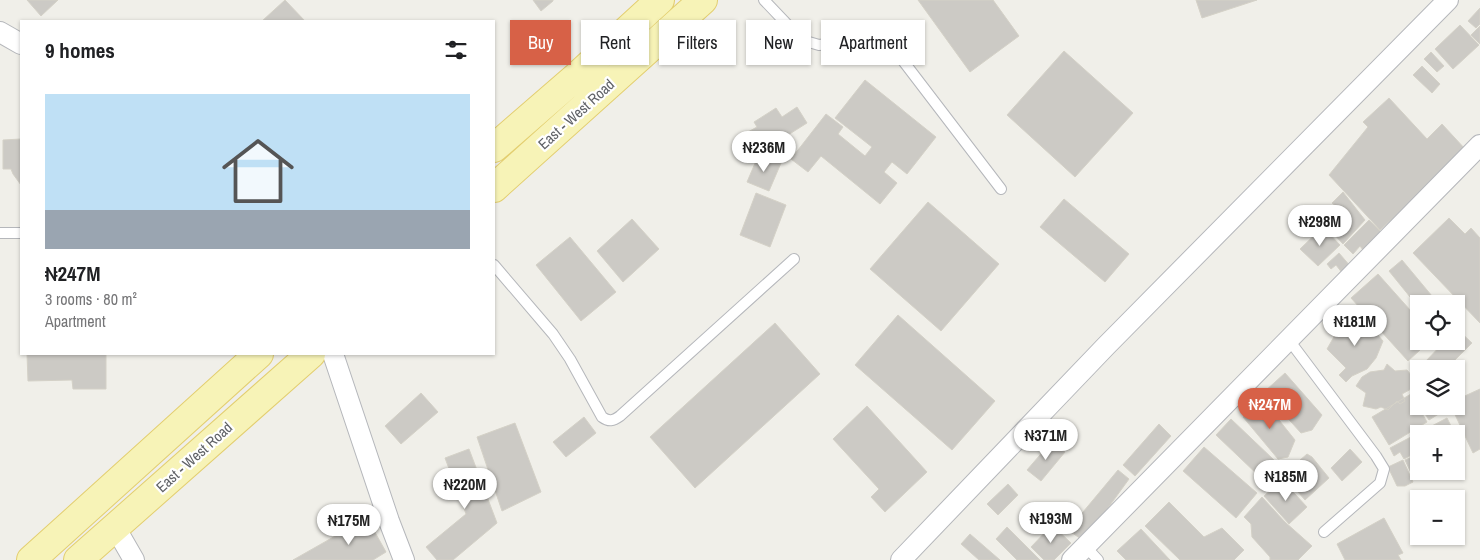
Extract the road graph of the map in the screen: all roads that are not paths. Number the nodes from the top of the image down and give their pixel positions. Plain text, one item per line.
1 (660, 0) edge
2 (703, 0) edge
3 (764, 0) edge
4 (1448, 0) edge
5 (0, 32) edge
6 (20, 43) edge
7 (1480, 145) edge
8 (495, 147) edge
9 (495, 187) edge
10 (1001, 189) dead end
11 (0, 233) edge
12 (20, 233) edge
13 (794, 259) dead end
14 (495, 267) edge
15 (1289, 340) junction
16 (258, 355) edge
17 (310, 355) edge
18 (333, 355) edge
19 (115, 527) junction
20 (1324, 532) dead end
21 (1085, 556) edge
22 (31, 560) edge
23 (78, 560) edge
24 (132, 560) edge
25 (404, 560) edge
26 (901, 560) edge

1 - 8 main road, East - West Road
2 - 9 main road, East - West Road
3 - 10 lane
4 - 26 street
5 - 6 street
7 - 15 street
11 - 12 lane
13 - 14 lane
15 - 20 lane
15 - 21 street
16 - 22 main road
17 - 19 main road, East - West Road
18 - 25 street
19 - 23 main road, East - West Road
19 - 24 street

